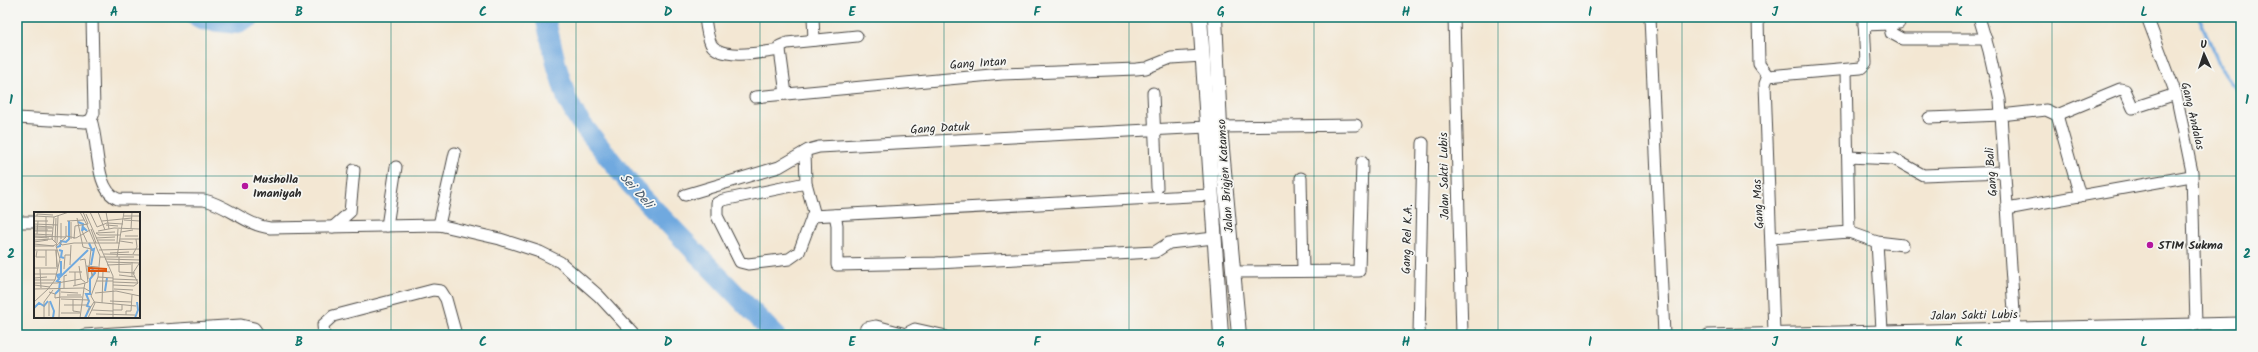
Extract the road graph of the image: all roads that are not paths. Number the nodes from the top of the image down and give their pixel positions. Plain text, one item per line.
1 (92, 17) edge
2 (705, 17) edge
3 (813, 17) edge
4 (1200, 17) edge
5 (1215, 17) edge
6 (1454, 17) edge
7 (1650, 17) edge
8 (1758, 17) edge
9 (1899, 17) edge
10 (1979, 17) edge
11 (2147, 17) edge
12 (1890, 24) junction
13 (858, 36) dead end
14 (1986, 39) junction
15 (814, 40) junction
16 (780, 50) junction
17 (1202, 56) junction
18 (1846, 70) junction
19 (1768, 76) junction
20 (1153, 93) dead end
21 (786, 94) junction
22 (2176, 94) junction
23 (755, 97) dead end
24 (2001, 115) junction
25 (2057, 115) junction
26 (17, 118) edge
27 (1929, 118) dead end
28 (91, 120) junction
29 (1356, 125) dead end
30 (1214, 127) junction
31 (1154, 129) junction
32 (1423, 143) dead end
33 (805, 152) junction
34 (455, 153) dead end
35 (1848, 157) junction
36 (1362, 162) dead end
37 (396, 167) dead end
38 (354, 170) dead end
39 (2003, 172) junction
40 (2191, 176) junction
41 (1301, 178) dead end
42 (806, 183) junction
43 (1157, 188) dead end
44 (684, 195) dead end
45 (1210, 195) junction
46 (2080, 196) junction
47 (2007, 209) junction
48 (835, 215) junction
49 (812, 216) junction
50 (17, 222) edge
51 (34, 222) edge
52 (439, 225) junction
53 (387, 226) junction
54 (333, 227) junction
55 (1849, 232) junction
56 (1214, 238) junction
57 (1772, 238) junction
58 (1877, 242) junction
59 (1903, 245) dead end
60 (1303, 271) junction
61 (1233, 272) junction
62 (2241, 323) edge
63 (2196, 325) junction
64 (2015, 327) junction
65 (2216, 329) edge
66 (1882, 330) junction
67 (2074, 331) edge
68 (1774, 332) junction
69 (1856, 333) edge
70 (902, 334) edge
71 (84, 335) edge
72 (259, 335) edge
73 (324, 335) edge
74 (456, 335) edge
75 (635, 335) edge
76 (863, 335) edge
77 (942, 335) edge
78 (1221, 335) edge
79 (1239, 335) edge
80 (1419, 335) edge
81 (1462, 335) edge
82 (1664, 335) edge
83 (1708, 335) edge

1 - 28 street
2 - 16 street
3 - 15 street
4 - 17 main road, Jalan Brigjen Katamso
5 - 30 main road, Jalan Brigjen Katamso
6 - 81 street, Jalan Sakti Lubis
7 - 82 street
8 - 19 street
9 - 12 street
10 - 14 street, Gang Bali
11 - 22 street, Gang Andalas
12 - 14 street
12 - 18 street
13 - 15 street
14 - 24 street, Gang Bali
15 - 16 street
16 - 21 street
17 - 21 street, Gang Intan
17 - 30 main road, Jalan Brigjen Katamso
18 - 19 street
18 - 35 street
19 - 57 street, Gang Mas
20 - 31 street
21 - 23 street, Gang Intan
22 - 25 street
22 - 40 street, Gang Andalas
24 - 25 street
24 - 27 street
24 - 39 street, Gang Bali
25 - 46 street
26 - 28 street
28 - 54 street
29 - 30 street, Gang Datuk
30 - 31 street, Gang Datuk
30 - 45 main road, Jalan Brigjen Katamso
30 - 61 main road, Jalan Brigjen Katamso
31 - 33 street, Gang Datuk
31 - 43 street
32 - 80 street, Gang Rel K.A.
33 - 42 street
33 - 44 street, Gang Datuk
34 - 52 street
35 - 39 street
35 - 55 street
36 - 60 street
37 - 53 street
38 - 54 street
39 - 47 street, Gang Bali
40 - 46 street
40 - 63 street, Gang Andalas
41 - 60 street
42 - 49 street
42 - 49 street
45 - 48 street
45 - 56 main road, Jalan Brigjen Katamso
46 - 47 street
47 - 64 street, Gang Bali
48 - 49 street
48 - 56 street
50 - 51 street
52 - 53 street
52 - 75 street
53 - 54 street
55 - 57 street
55 - 58 street
56 - 78 main road, Jalan Brigjen Katamso
57 - 68 street, Gang Mas
58 - 59 street
58 - 66 street
60 - 61 street
61 - 79 main road, Jalan Brigjen Katamso
62 - 65 street, Jalan Sakti Lubis
63 - 65 street, Jalan Sakti Lubis
63 - 67 street, Jalan Sakti Lubis
64 - 66 street, Jalan Sakti Lubis
64 - 67 street, Jalan Sakti Lubis
66 - 69 street, Jalan Sakti Lubis
68 - 69 street, Jalan Sakti Lubis
68 - 83 street, Jalan Sakti Lubis
70 - 76 street
70 - 77 street
71 - 72 street
73 - 74 street

